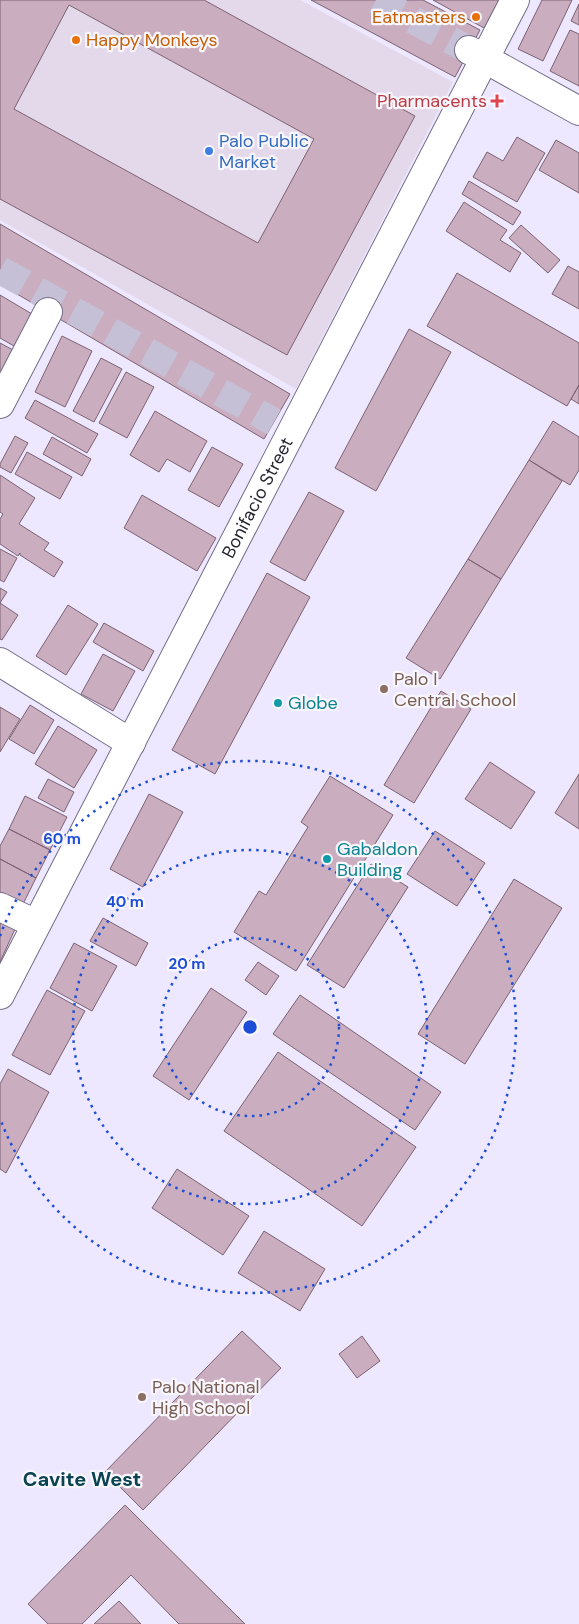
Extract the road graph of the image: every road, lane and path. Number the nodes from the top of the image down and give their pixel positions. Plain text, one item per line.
1 (514, 0) edge
2 (477, 54) junction
3 (579, 111) edge
4 (48, 312) dead end
5 (0, 404) edge
6 (0, 662) edge
7 (130, 743) junction
8 (0, 907) edge
9 (36, 924) junction
10 (0, 995) edge

1 - 2 street, Bonifacio Street
2 - 3 street
2 - 7 street, Bonifacio Street
4 - 5 street
6 - 7 street
7 - 9 street, Bonifacio Street
8 - 9 street
9 - 10 street, Bonifacio Street

